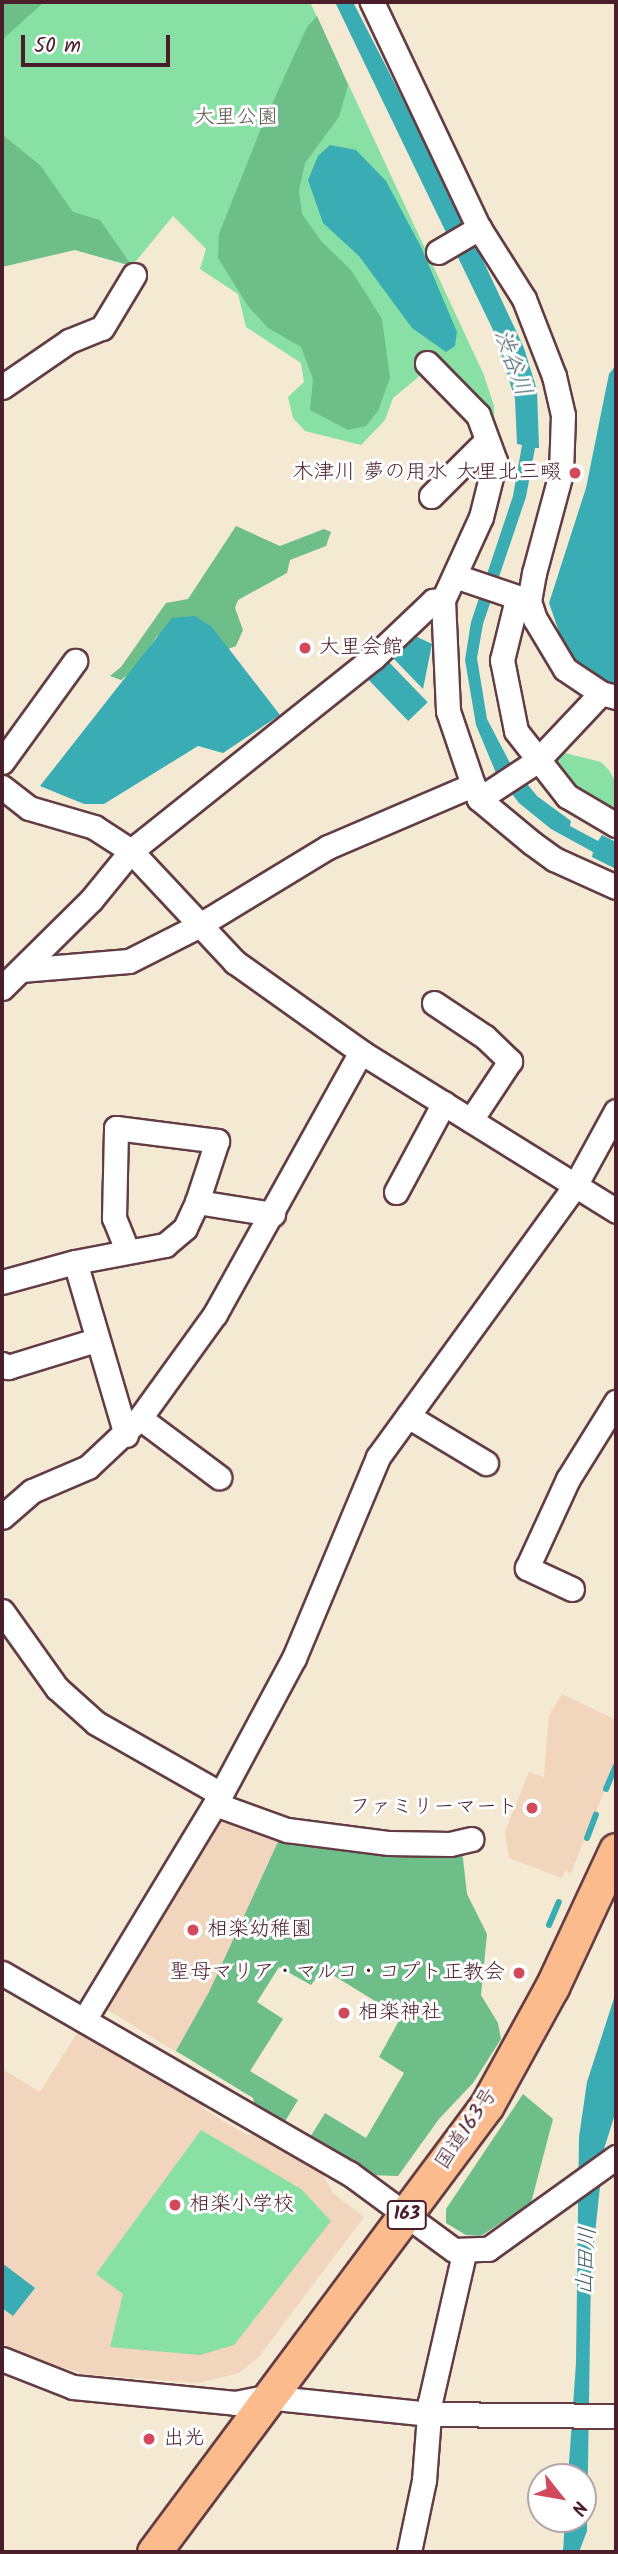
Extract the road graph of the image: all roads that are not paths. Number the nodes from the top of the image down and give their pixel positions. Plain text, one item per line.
1 (372, 2) edge
2 (480, 228) junction
3 (438, 252) dead end
4 (134, 275) dead end
5 (426, 363) dead end
6 (2, 387) edge
7 (486, 441) junction
8 (431, 496) dead end
9 (461, 578) junction
10 (518, 599) junction
11 (443, 600) junction
12 (75, 661) dead end
13 (608, 695) edge
14 (2, 762) edge
15 (533, 763) junction
16 (2, 787) edge
17 (480, 792) junction
18 (616, 825) edge
19 (131, 851) junction
20 (616, 887) edge
21 (198, 926) junction
22 (21, 970) junction
23 (2, 988) edge
24 (434, 1003) dead end
25 (361, 1052) junction
26 (444, 1103) junction
27 (616, 1111) edge
28 (471, 1120) junction
29 (576, 1184) junction
30 (396, 1192) dead end
31 (197, 1202) junction
32 (616, 1211) edge
33 (273, 1214) junction
34 (127, 1250) junction
35 (75, 1262) junction
36 (2, 1282) edge
37 (96, 1340) junction
38 (2, 1364) edge
39 (616, 1402) edge
40 (408, 1416) junction
41 (133, 1427) junction
42 (485, 1463) dead end
43 (219, 1476) dead end
44 (2, 1517) edge
45 (572, 1589) dead end
46 (2, 1611) edge
47 (218, 1799) junction
48 (471, 1839) dead end
49 (616, 1850) edge
50 (2, 1973) edge
51 (84, 2020) junction
52 (616, 2157) edge
53 (406, 2216) junction
54 (464, 2253) junction
55 (2, 2359) edge
56 (266, 2397) junction
57 (430, 2414) junction
58 (616, 2416) edge
59 (154, 2552) edge
60 (409, 2552) edge

1 - 2 street
2 - 3 street
2 - 10 street
4 - 6 street
5 - 7 street
7 - 8 street
7 - 9 street
9 - 10 street
9 - 11 street
10 - 13 street
10 - 15 street
11 - 17 street
11 - 19 street
12 - 14 street
13 - 15 street
15 - 17 street
15 - 18 street
16 - 19 street
17 - 20 street
17 - 21 street
19 - 21 street
19 - 22 street
21 - 22 street
21 - 25 street
22 - 23 street
24 - 28 street
25 - 26 street
25 - 33 street
26 - 28 street
26 - 30 street
27 - 29 street
28 - 29 street
29 - 32 street
29 - 40 street
31 - 33 street
31 - 34 street
31 - 34 street
33 - 41 street
34 - 35 street
35 - 36 street
35 - 37 street
37 - 38 street
37 - 41 street
39 - 45 street
40 - 42 street
40 - 47 street
41 - 43 street
41 - 44 street
46 - 47 street
47 - 48 street
47 - 51 street
49 - 53 highway, 国道163号 / 163
50 - 51 street
51 - 53 street
52 - 54 street
53 - 54 street
53 - 56 highway, 国道163号 / 163
54 - 57 street
55 - 56 street
56 - 57 street
56 - 59 highway, 国道163号 / 163
57 - 58 street
57 - 60 street

